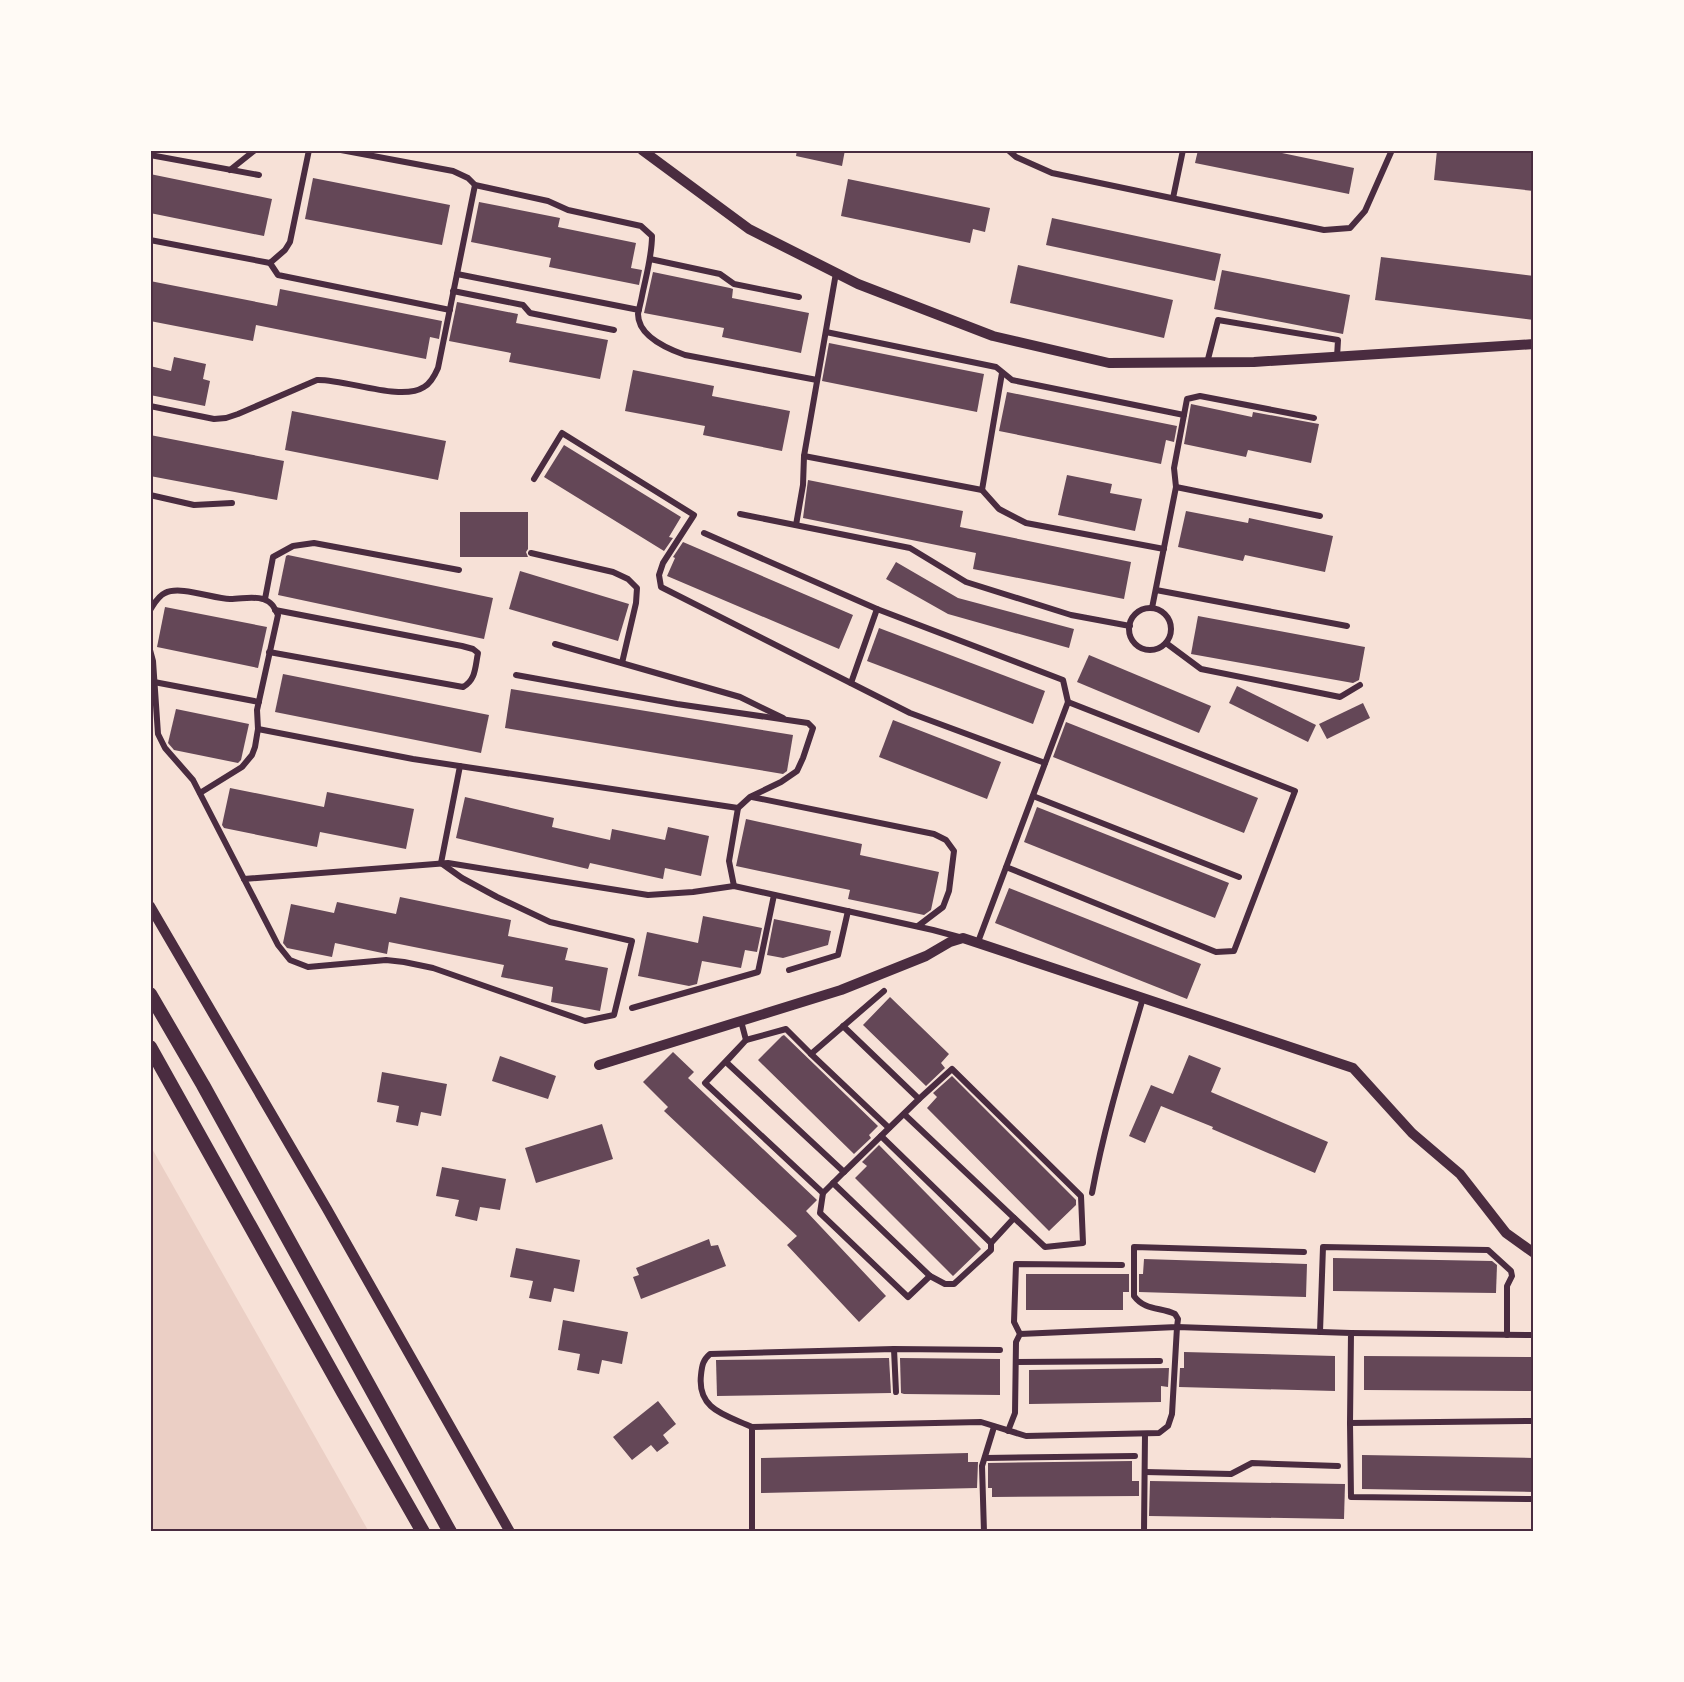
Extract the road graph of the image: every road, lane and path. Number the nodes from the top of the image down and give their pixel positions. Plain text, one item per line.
1 (255, 150) edge
2 (309, 150) edge
3 (341, 150) edge
4 (642, 150) edge
5 (1008, 150) edge
6 (1183, 150) edge
7 (1392, 150) edge
8 (150, 155) edge
9 (231, 170) junction
10 (259, 176) dead end
11 (475, 185) junction
12 (1173, 198) junction
13 (150, 240) edge
14 (650, 259) junction
15 (270, 263) junction
16 (836, 273) junction
17 (457, 274) junction
18 (453, 291) junction
19 (799, 297) dead end
20 (450, 310) junction
21 (639, 310) junction
22 (614, 330) dead end
23 (826, 332) junction
24 (1534, 344) edge
25 (1337, 357) junction
26 (1207, 363) junction
27 (1002, 372) junction
28 (817, 380) junction
29 (150, 406) edge
30 (1184, 414) junction
31 (1314, 418) dead end
32 (804, 456) junction
33 (534, 480) dead end
34 (1176, 487) junction
35 (982, 490) junction
36 (150, 495) edge
37 (232, 503) dead end
38 (740, 514) dead end
39 (1320, 516) dead end
40 (796, 525) junction
41 (704, 534) dead end
42 (1164, 549) junction
43 (531, 553) dead end
44 (459, 570) dead end
45 (1156, 590) junction
46 (265, 599) junction
47 (1152, 608) junction
48 (877, 609) junction
49 (150, 610) edge
50 (275, 610) junction
51 (1130, 626) junction
52 (1347, 626) dead end
53 (1166, 643) junction
54 (555, 644) dead end
55 (150, 650) edge
56 (269, 652) junction
57 (622, 663) junction
58 (516, 675) dead end
59 (154, 682) junction
60 (851, 683) junction
61 (1360, 685) dead end
62 (259, 702) junction
63 (1068, 702) junction
64 (789, 721) junction
65 (258, 729) junction
66 (1045, 764) junction
67 (460, 766) junction
68 (200, 793) junction
69 (1033, 796) junction
70 (750, 797) junction
71 (738, 808) junction
72 (441, 863) junction
73 (1006, 867) junction
74 (1239, 877) dead end
75 (244, 879) junction
76 (734, 886) junction
77 (774, 895) junction
78 (150, 906) edge
79 (848, 911) junction
80 (918, 926) junction
81 (963, 938) junction
82 (978, 942) junction
83 (789, 970) dead end
84 (884, 991) dead end
85 (150, 994) edge
86 (1143, 998) junction
87 (632, 1008) dead end
88 (741, 1021) junction
89 (843, 1026) junction
90 (746, 1040) junction
91 (150, 1047) edge
92 (811, 1054) junction
93 (600, 1065) dead end
94 (919, 1099) junction
95 (904, 1114) junction
96 (889, 1128) junction
97 (881, 1136) junction
98 (844, 1172) junction
99 (833, 1183) junction
100 (823, 1193) junction
101 (1092, 1194) dead end
102 (1014, 1218) junction
103 (991, 1243) junction
104 (1304, 1252) dead end
105 (1534, 1253) edge
106 (1122, 1265) dead end
107 (930, 1276) junction
108 (1177, 1327) junction
109 (1320, 1332) junction
110 (1351, 1333) junction
111 (1020, 1334) junction
112 (1507, 1335) junction
113 (1534, 1335) edge
114 (894, 1349) junction
115 (1000, 1350) dead end
116 (1160, 1361) dead end
117 (1016, 1362) junction
118 (896, 1392) dead end
119 (1534, 1421) edge
120 (1350, 1423) junction
121 (994, 1426) junction
122 (752, 1427) junction
123 (1008, 1431) junction
124 (1145, 1434) junction
125 (1135, 1456) dead end
126 (985, 1458) junction
127 (1338, 1466) dead end
128 (1145, 1472) junction
129 (1534, 1499) edge
130 (423, 1532) edge
131 (450, 1532) edge
132 (510, 1532) edge
133 (752, 1532) edge
134 (984, 1532) edge
135 (1144, 1532) edge

1 - 9 street
2 - 15 street
3 - 11 street
4 - 16 street
5 - 12 street
6 - 12 street
7 - 12 street
8 - 9 street
9 - 10 street
11 - 14 street
11 - 17 street
13 - 15 street
14 - 19 street
14 - 21 street
15 - 20 street
16 - 23 street
16 - 26 street
17 - 18 street
17 - 21 street
18 - 20 street
18 - 22 street
20 - 29 street
21 - 28 street
23 - 27 street
23 - 28 street
24 - 25 street
25 - 26 street
25 - 26 street
27 - 30 street
27 - 35 street
28 - 32 street
30 - 31 street
30 - 34 street
32 - 35 street
32 - 40 street
33 - 60 street
34 - 39 street
34 - 42 street
35 - 42 street
36 - 37 street
38 - 40 street
40 - 51 street
41 - 48 street
42 - 45 street
43 - 57 street
44 - 46 street
45 - 47 street
45 - 52 street
46 - 49 street
46 - 50 street
47 - 51 street
47 - 53 street
48 - 60 street
48 - 63 street
50 - 56 street
50 - 56 street
51 - 53 street
53 - 61 street
54 - 57 street
55 - 59 street
56 - 62 street
57 - 64 street
58 - 64 street
59 - 62 street
59 - 68 street
60 - 66 street
62 - 65 street
63 - 66 street
63 - 73 street
64 - 70 street
65 - 67 street
65 - 68 street
66 - 69 street
67 - 71 street
67 - 72 street
68 - 75 street
69 - 73 street
69 - 74 street
70 - 71 street
70 - 80 street
71 - 76 street
72 - 75 street
72 - 75 street
72 - 76 street
73 - 82 street
76 - 77 street
77 - 79 street
77 - 87 street
78 - 132 street
79 - 80 street
79 - 83 street
80 - 81 street
81 - 82 street
81 - 88 street
82 - 86 street
84 - 89 street
85 - 131 highway
86 - 101 street
86 - 105 street
88 - 90 street
88 - 93 street
89 - 92 street
89 - 94 street
90 - 92 street
90 - 98 street
90 - 100 street
91 - 130 highway
92 - 96 street
94 - 95 street
94 - 102 street
95 - 96 street
95 - 102 street
96 - 97 street
97 - 98 street
97 - 103 street
98 - 99 street
99 - 100 street
99 - 107 street
100 - 107 street
102 - 103 street
103 - 107 street
104 - 108 street
106 - 111 street
108 - 109 street
108 - 111 street
108 - 124 street
109 - 110 street
109 - 112 street
110 - 112 street
110 - 120 street
111 - 117 street
112 - 113 street
114 - 115 street
114 - 118 street
114 - 122 street
116 - 117 street
117 - 123 street
119 - 120 street
120 - 129 street
121 - 122 street
121 - 123 street
121 - 126 street
122 - 133 street
123 - 124 street
124 - 128 street
125 - 126 street
126 - 134 street
127 - 128 street
128 - 135 street

